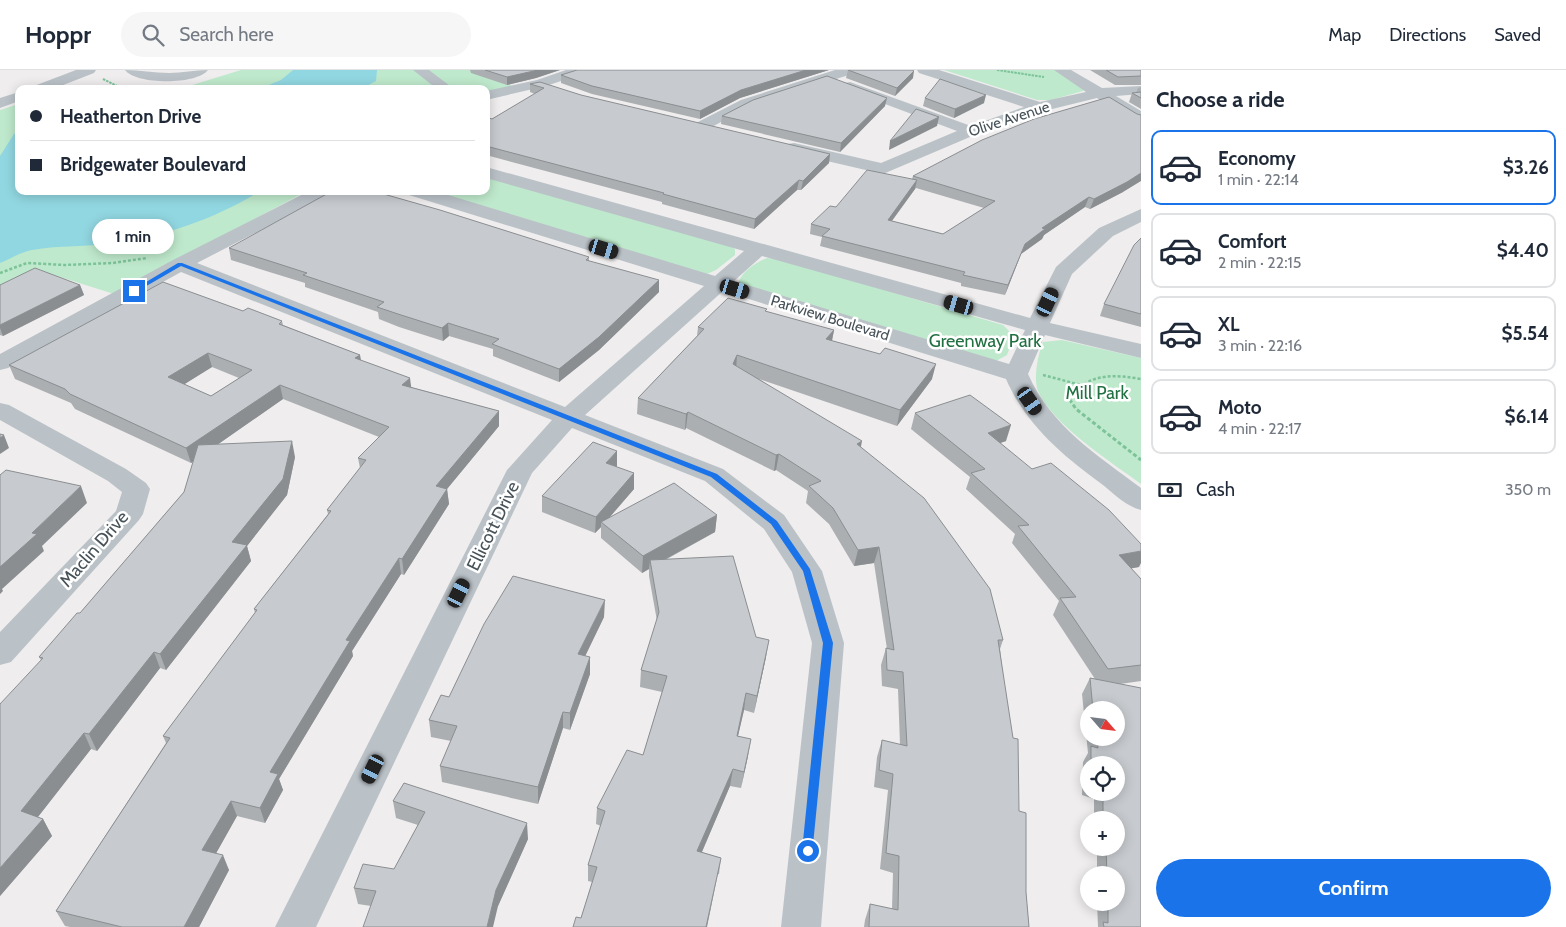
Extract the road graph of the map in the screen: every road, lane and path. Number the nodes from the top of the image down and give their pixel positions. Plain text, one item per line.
1 (90, 70) edge
2 (132, 70) edge
3 (201, 70) edge
4 (420, 70) edge
5 (580, 70) edge
6 (850, 70) edge
7 (924, 70) edge
8 (1061, 70) edge
9 (826, 77) junction
10 (541, 83) junction
11 (50, 85) edge
12 (441, 85) edge
13 (1141, 90) edge
14 (568, 92) edge
15 (1100, 94) junction
16 (490, 95) edge
17 (15, 97) edge
18 (0, 103) edge
19 (1039, 107) junction
20 (1141, 118) edge
21 (682, 122) edge
22 (702, 126) junction
23 (721, 131) edge
24 (971, 131) junction
25 (778, 144) edge
26 (490, 173) edge
27 (315, 195) edge
28 (428, 195) edge
29 (1141, 215) edge
30 (758, 249) junction
31 (152, 256) dead end
32 (180, 264) junction
33 (0, 273) edge
34 (718, 284) junction
35 (1036, 327) junction
36 (1141, 352) edge
37 (0, 363) edge
38 (1131, 372) dead end
39 (1027, 374) junction
40 (1129, 376) junction
41 (1141, 379) edge
42 (1081, 385) junction
43 (0, 410) edge
44 (568, 417) junction
45 (1141, 460) edge
46 (1141, 501) edge
47 (0, 653) edge
48 (294, 927) edge
49 (801, 927) edge

1 - 11 street
2 - 3 street
4 - 12 street
5 - 10 street
6 - 9 street
7 - 19 street
8 - 15 street
9 - 22 street
9 - 24 street
10 - 14 street
10 - 16 street
13 - 15 street, Olive Avenue
15 - 19 street, Olive Avenue
15 - 20 street
17 - 18 street
19 - 24 street, Olive Avenue
21 - 22 street
22 - 23 street
24 - 25 street, Olive Avenue
26 - 30 street
27 - 32 street
28 - 34 street, Parkview Boulevard
29 - 35 street
30 - 34 street, Ellicott Drive
30 - 35 street
31 - 33 path
32 - 37 street
32 - 44 street
34 - 39 street, Parkview Boulevard
34 - 44 street, Ellicott Drive
35 - 36 street
35 - 39 street
38 - 40 path
39 - 42 path
39 - 46 street
40 - 41 path
40 - 42 path
42 - 45 path
43 - 47 street, Maclin Drive
44 - 48 street, Ellicott Drive
44 - 49 street

